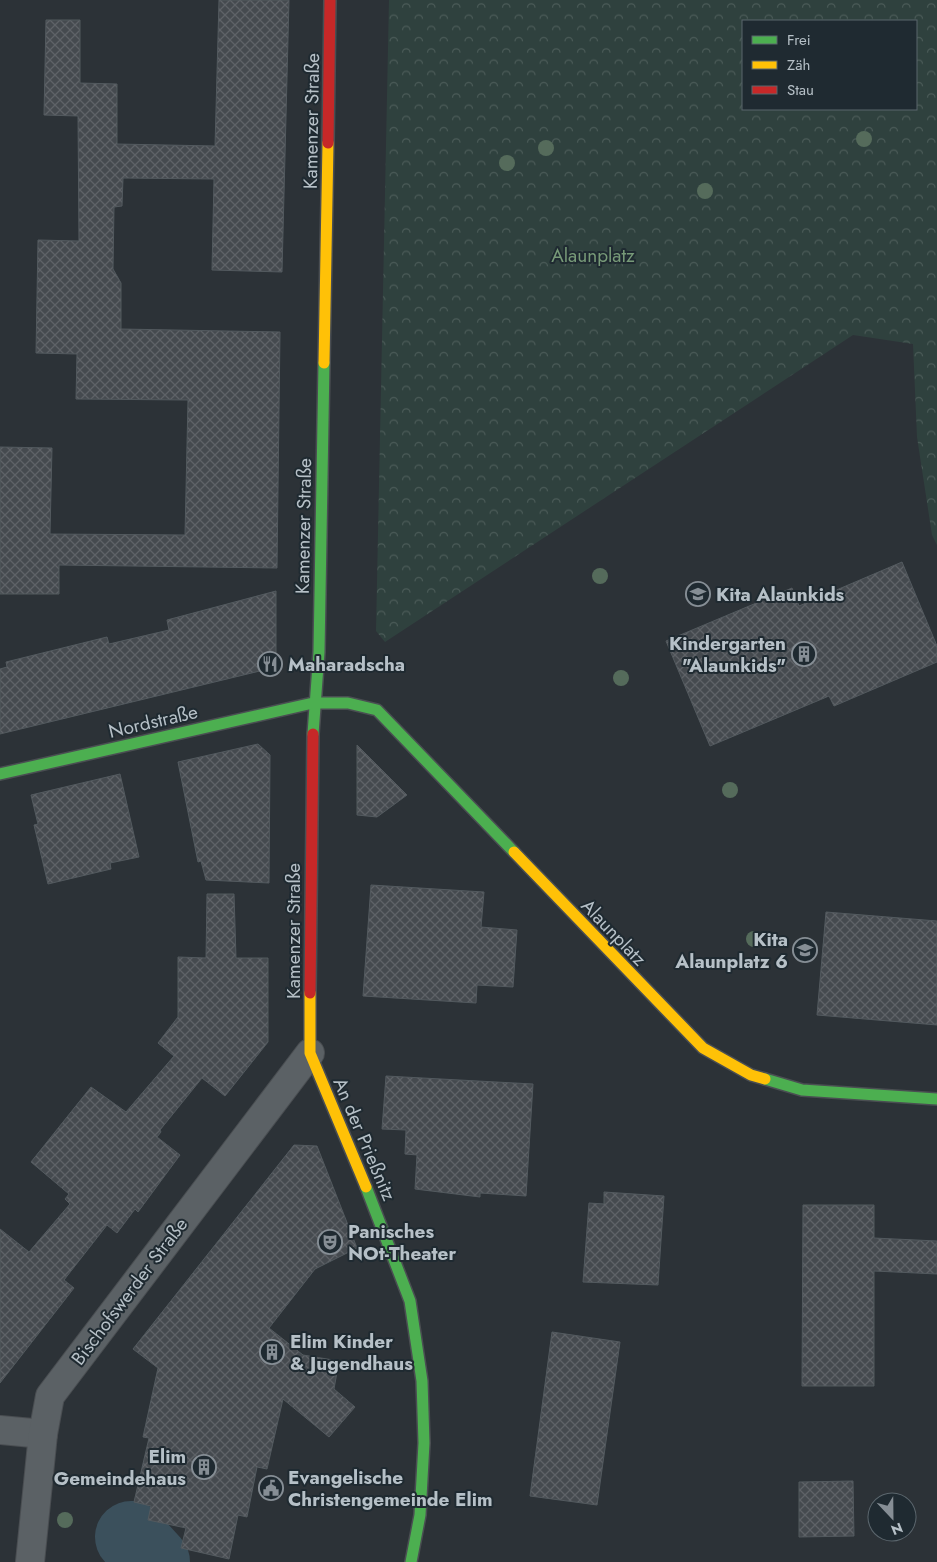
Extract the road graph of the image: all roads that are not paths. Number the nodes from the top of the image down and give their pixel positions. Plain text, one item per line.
1 (330, 0) edge
2 (313, 703) junction
3 (0, 774) edge
4 (310, 1052) junction
5 (937, 1099) edge
6 (0, 1430) edge
7 (43, 1434) junction
8 (30, 1562) edge
9 (411, 1562) edge

1 - 2 street, Kamenzer Straße
2 - 3 street, Nordstraße
2 - 4 street, Kamenzer Straße
2 - 5 street, Alaunplatz
4 - 7 street, Bischofswerder Straße
4 - 9 street, An der Prießnitz
6 - 7 street
7 - 8 street, Bischofswerder Straße

